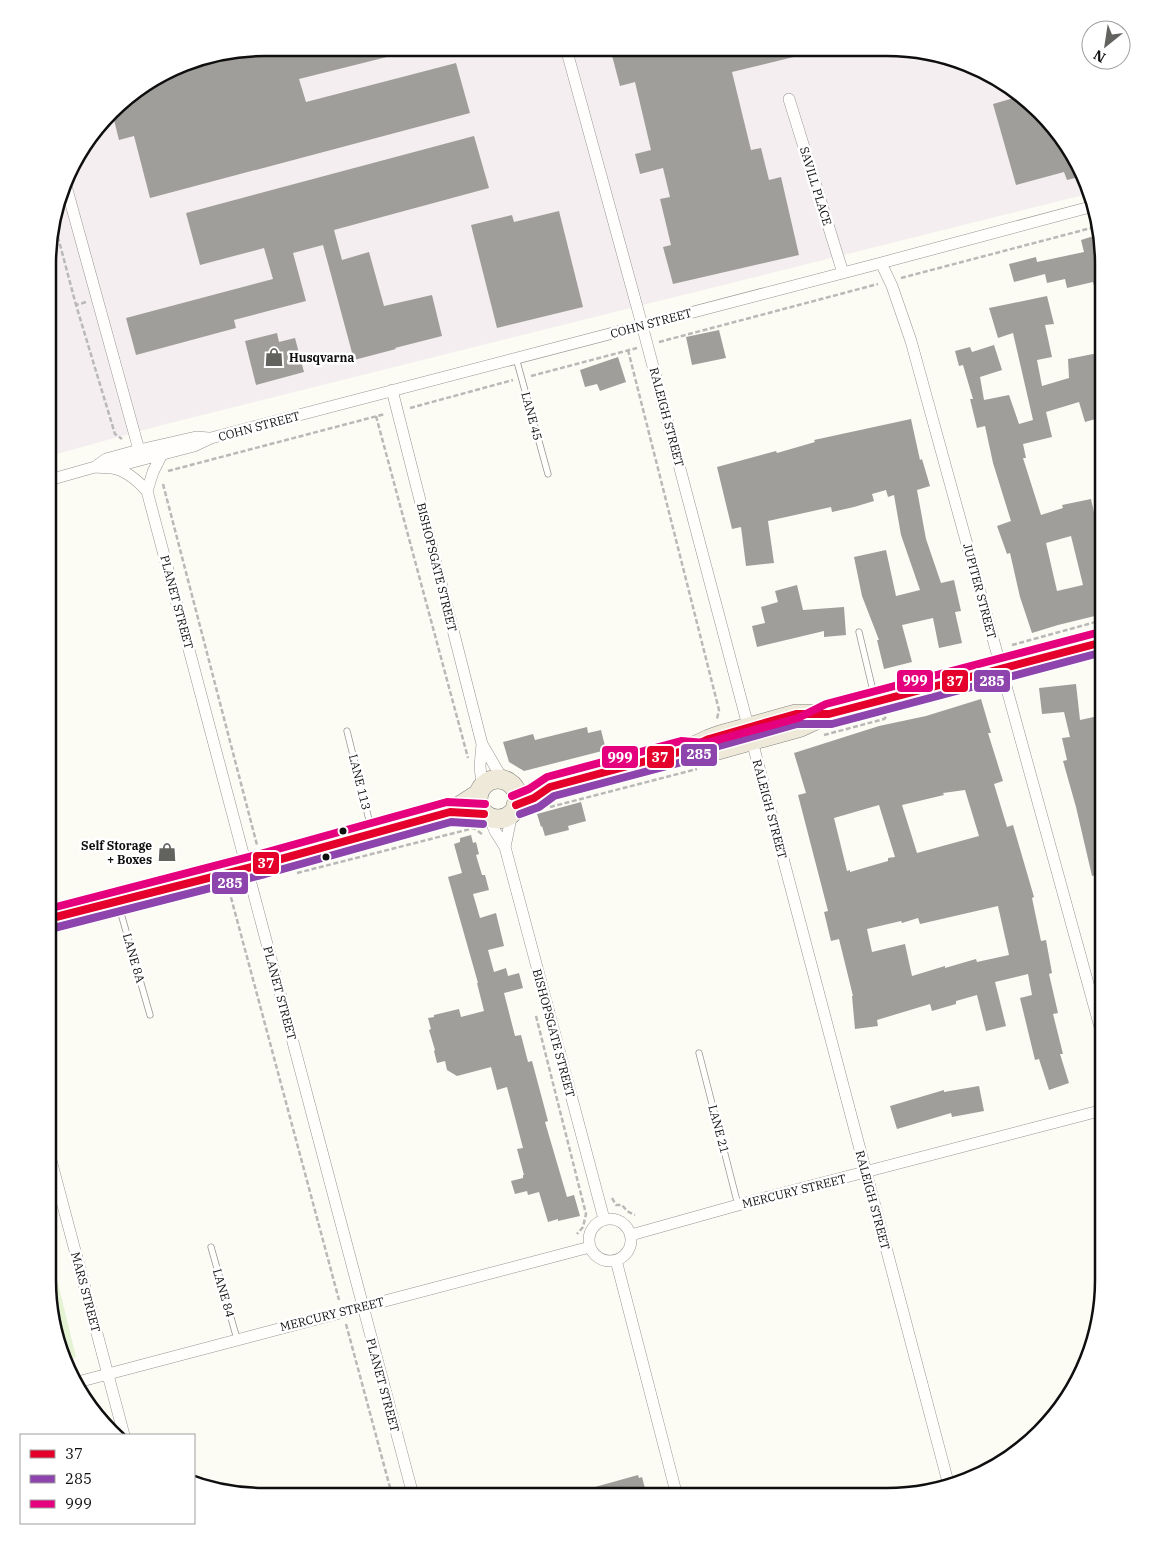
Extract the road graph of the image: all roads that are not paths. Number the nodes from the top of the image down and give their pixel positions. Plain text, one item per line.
1 (568, 56) edge
2 (788, 99) dead end
3 (68, 194) edge
4 (1087, 208) edge
5 (882, 264) junction
6 (843, 273) junction
7 (642, 325) junction
8 (516, 358) junction
9 (392, 390) junction
10 (210, 438) junction
11 (138, 450) junction
12 (162, 454) junction
13 (95, 467) junction
14 (110, 468) junction
15 (548, 474) dead end
16 (56, 478) edge
17 (148, 489) junction
18 (858, 632) dead end
19 (1095, 644) edge
20 (1001, 668) junction
21 (876, 701) junction
22 (347, 731) dead end
23 (750, 734) junction
24 (482, 744) junction
25 (480, 790) junction
26 (511, 796) junction
27 (450, 812) junction
28 (487, 816) junction
29 (373, 834) junction
30 (505, 847) junction
31 (247, 867) junction
32 (117, 901) junction
33 (56, 917) edge
34 (1095, 1009) edge
35 (150, 1015) dead end
36 (699, 1053) dead end
37 (1095, 1112) edge
38 (866, 1173) junction
39 (56, 1179) edge
40 (738, 1205) junction
41 (604, 1219) junction
42 (631, 1235) junction
43 (211, 1247) dead end
44 (590, 1247) junction
45 (616, 1260) junction
46 (362, 1307) junction
47 (237, 1339) junction
48 (108, 1374) junction
49 (82, 1381) edge
50 (123, 1433) edge
51 (947, 1479) edge
52 (411, 1488) edge
53 (675, 1488) edge

1 - 7 street, RALEIGH STREET
2 - 6 street, SAVILL PLACE
3 - 11 street
4 - 5 street, COHN STREET
5 - 6 street, COHN STREET
5 - 20 street, JUPITER STREET
6 - 7 street, COHN STREET
7 - 8 street, COHN STREET
7 - 23 street, RALEIGH STREET
8 - 9 street, COHN STREET
8 - 15 lane, LANE 45
9 - 10 street, COHN STREET
9 - 24 street, BISHOPSGATE STREET
10 - 11 street, COHN STREET
10 - 12 street, COHN STREET
11 - 13 street, COHN STREET
12 - 14 street, COHN STREET
12 - 17 street
13 - 14 street, COHN STREET
13 - 16 street, COHN STREET
14 - 17 street
17 - 31 street, PLANET STREET
18 - 21 lane
19 - 20 main road
20 - 21 main road
20 - 34 street, JUPITER STREET
21 - 23 main road
22 - 29 lane, LANE 113
23 - 26 main road
23 - 38 street, RALEIGH STREET
24 - 25 street, BISHOPSGATE STREET
24 - 26 street, BISHOPSGATE STREET
25 - 26 main road
25 - 27 main road
25 - 28 main road
26 - 28 main road
26 - 30 street, BISHOPSGATE STREET
27 - 28 main road
27 - 29 main road
28 - 30 street, BISHOPSGATE STREET
29 - 31 main road
30 - 41 street, BISHOPSGATE STREET
31 - 32 main road
31 - 46 street, PLANET STREET
32 - 33 main road
32 - 35 lane, LANE 8A
36 - 40 lane, LANE 21
37 - 38 street, MERCURY STREET
38 - 40 street, MERCURY STREET
38 - 51 street, RALEIGH STREET
39 - 48 street, MARS STREET
40 - 42 street, MERCURY STREET
41 - 42 street
41 - 44 street
42 - 45 street
43 - 47 lane, LANE 84
44 - 45 street
44 - 46 street, MERCURY STREET
45 - 53 street
46 - 47 street, MERCURY STREET
46 - 52 street, PLANET STREET
47 - 48 street, MERCURY STREET
48 - 49 street, MERCURY STREET
48 - 50 street, MARS STREET

